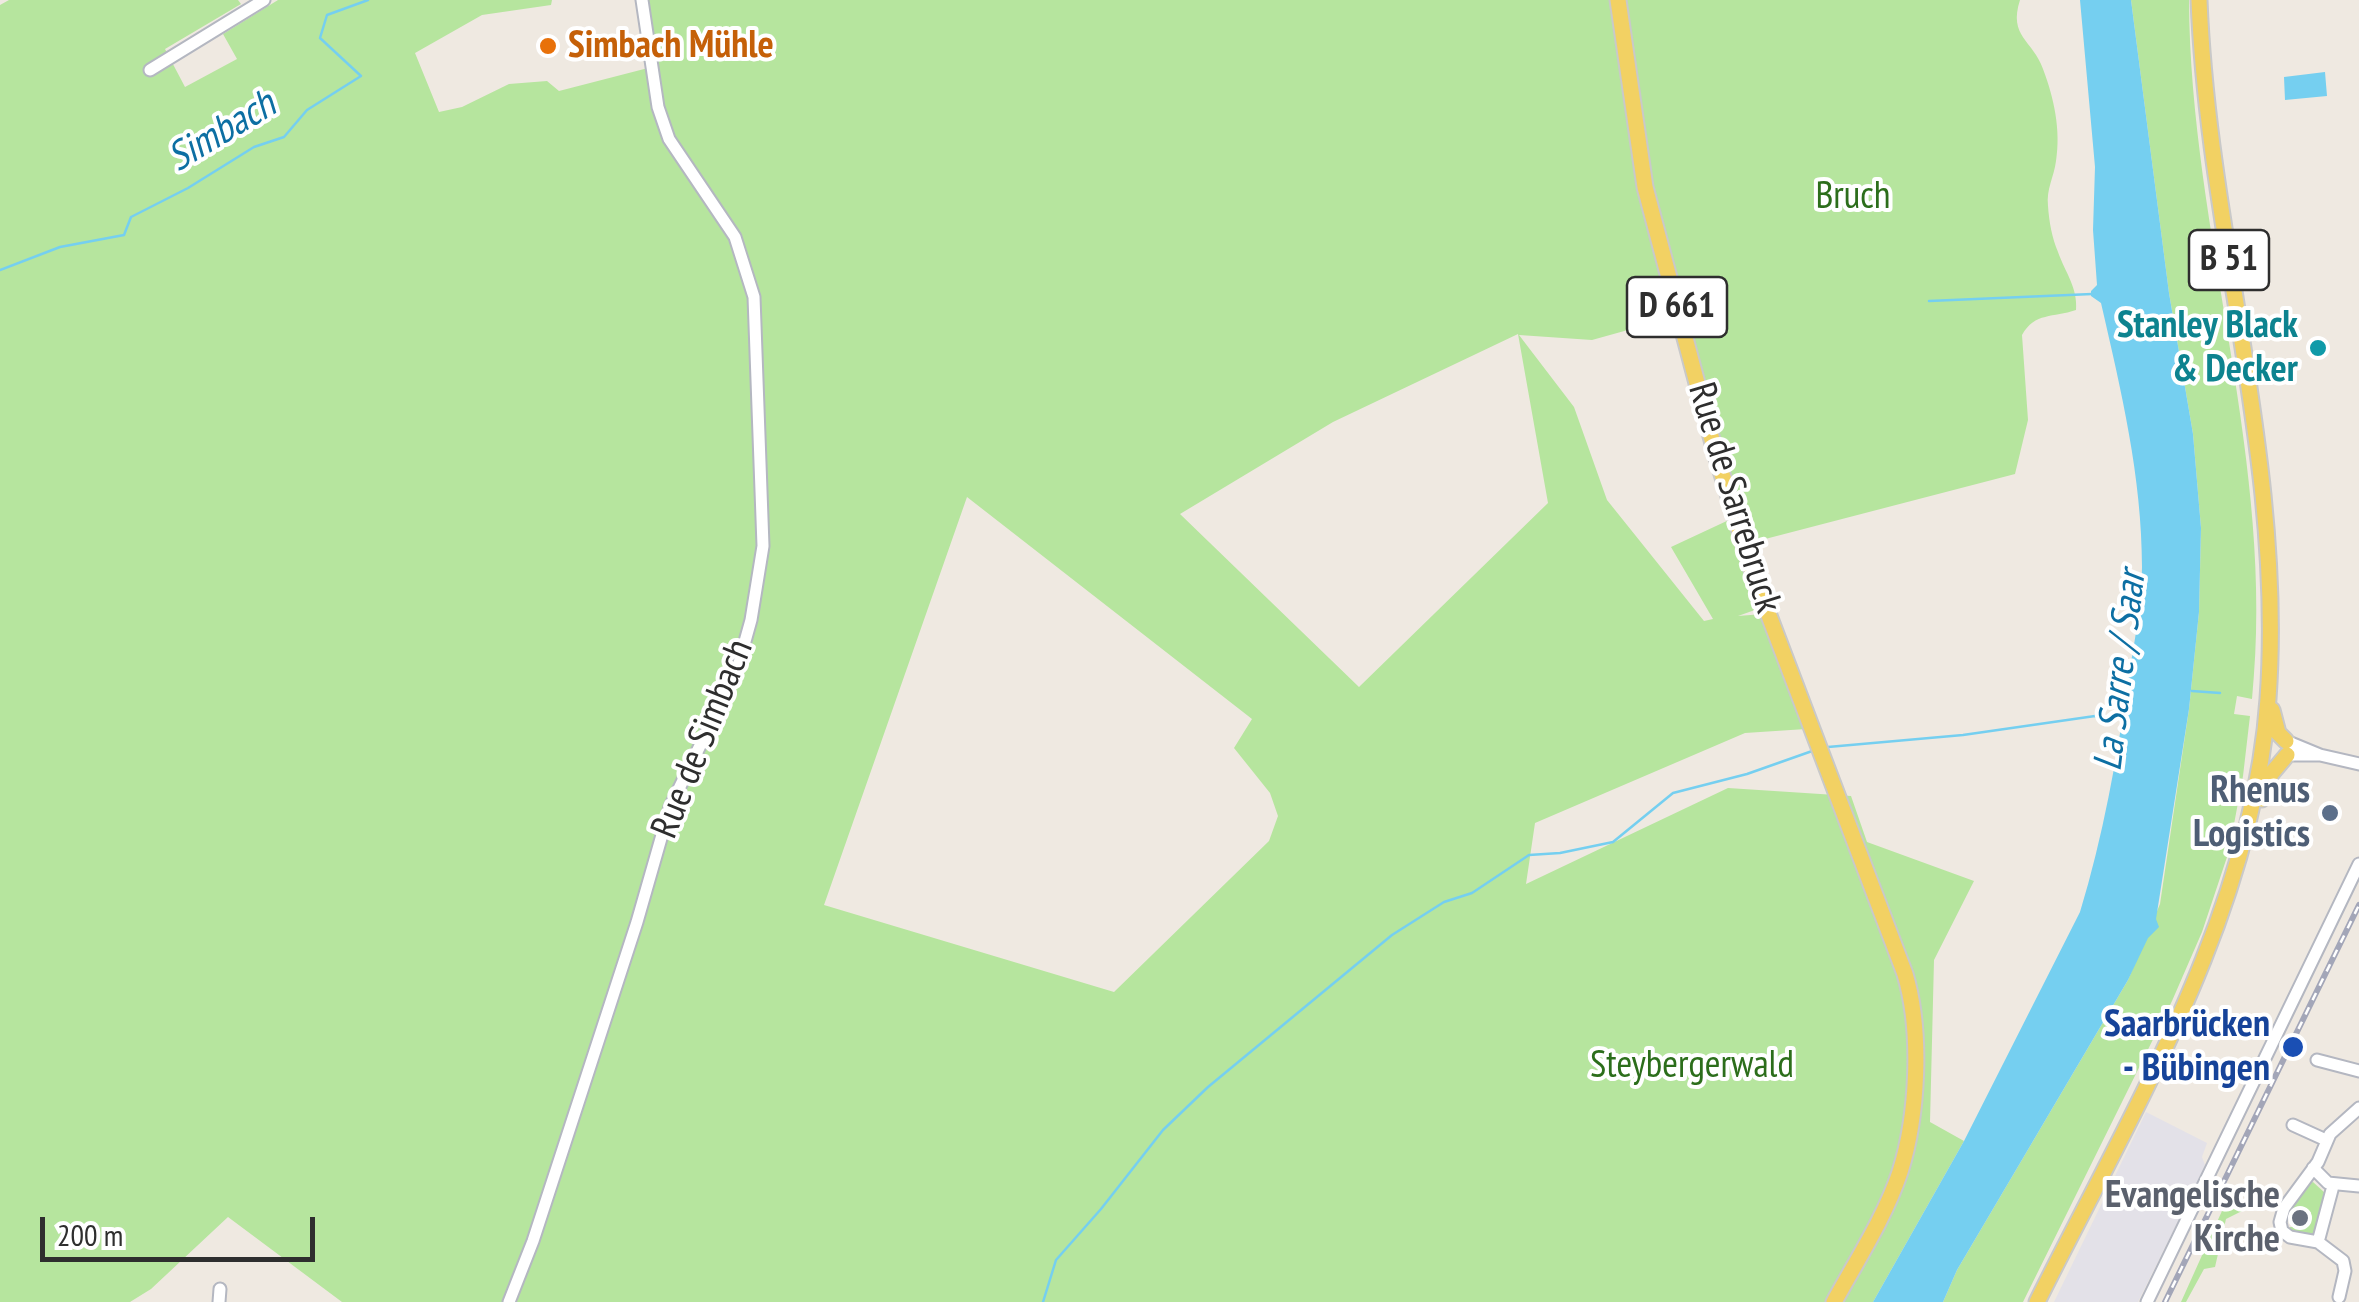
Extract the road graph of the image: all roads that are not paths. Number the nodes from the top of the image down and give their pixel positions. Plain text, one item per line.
1 (264, 0) edge
2 (642, 0) edge
3 (1618, 0) edge
4 (2199, 0) edge
5 (150, 70) dead end
6 (2269, 696) junction
7 (2263, 743) junction
8 (2287, 748) junction
9 (2358, 760) edge
10 (2246, 828) junction
11 (2359, 864) edge
12 (2318, 1060) dead end
13 (2359, 1071) edge
14 (2359, 1108) edge
15 (2293, 1125) dead end
16 (2326, 1140) junction
17 (2313, 1168) junction
18 (2334, 1186) junction
19 (2359, 1186) edge
20 (2318, 1242) junction
21 (2339, 1297) dead end
22 (509, 1302) edge
23 (1834, 1302) edge
24 (2036, 1302) edge
25 (2148, 1302) edge

1 - 5 street
2 - 22 street, Rue de Simbach
3 - 23 main road, Rue de Sarrebruck / D 661
4 - 6 main road, B 51
6 - 7 main road, B 51
6 - 8 main road, B 51
7 - 8 main road
7 - 10 main road, B 51
8 - 9 street
8 - 10 main road, B 51
10 - 24 main road, B 51
11 - 25 street
12 - 13 street
14 - 16 street
15 - 16 street
16 - 17 street
17 - 18 street
17 - 20 street
18 - 19 street
18 - 20 street
20 - 21 street

